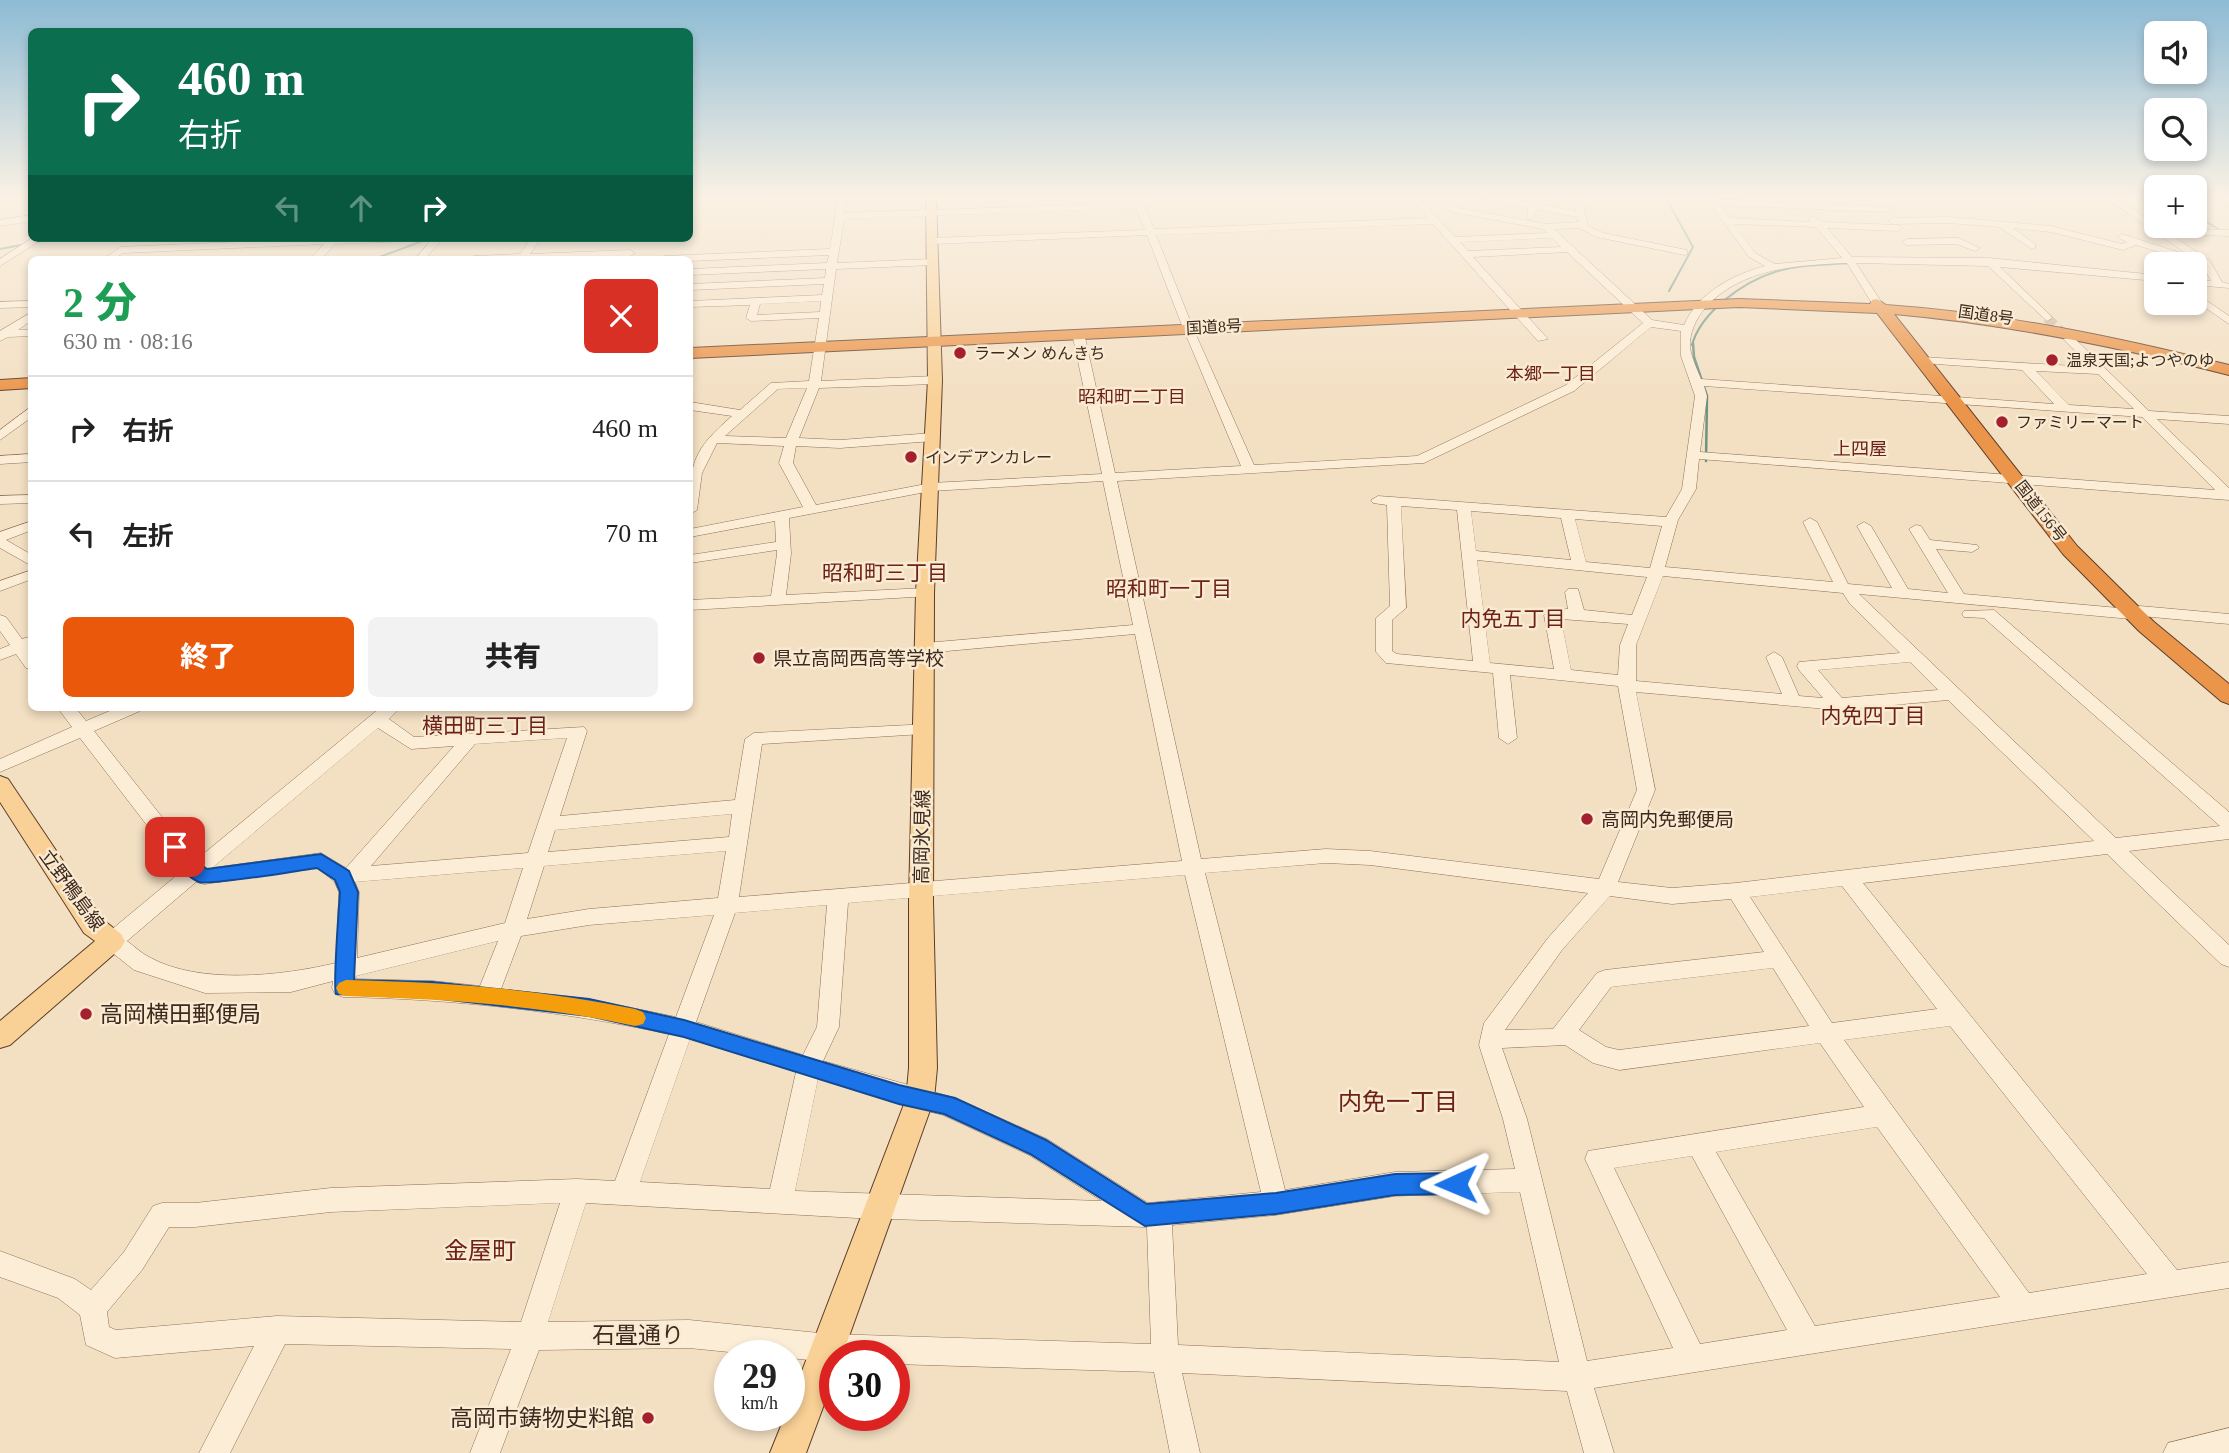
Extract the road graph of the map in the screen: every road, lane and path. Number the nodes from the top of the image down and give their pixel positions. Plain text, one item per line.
1 (831, 266) joint
2 (932, 266) edge
3 (1163, 266) edge
4 (1476, 266) edge
5 (1588, 266) edge
6 (1771, 266) edge
7 (1803, 266) edge
8 (1853, 266) edge
9 (1995, 266) edge
10 (2023, 266) edge
11 (2188, 266) edge
12 (2203, 266) edge
13 (1775, 268) junction
14 (693, 272) edge
15 (2229, 274) edge
16 (2144, 277) edge
17 (2217, 277) edge
18 (829, 281) junction
19 (693, 287) edge
20 (826, 298) junction
21 (755, 301) junction
22 (1723, 303) junction
23 (28, 304) edge
24 (693, 304) edge
25 (0, 305) edge
26 (1879, 305) junction
27 (2207, 305) edge
28 (1633, 307) junction
29 (1517, 313) junction
30 (824, 314) junction
31 (28, 318) edge
32 (2046, 318) tunnel mouth
33 (2229, 321) edge
34 (1649, 323) junction
35 (1188, 328) junction
36 (1687, 330) junction
37 (28, 333) edge
38 (1078, 333) junction
39 (2, 335) edge
40 (1542, 339) dead end
41 (2070, 339) tunnel mouth
42 (935, 342) junction
43 (819, 347) junction
44 (693, 353) edge
45 (1922, 360) junction
46 (2229, 365) edge
47 (2025, 366) junction
48 (2101, 371) junction
49 (935, 380) junction
50 (28, 383) edge
51 (1703, 383) junction
52 (0, 385) edge
53 (814, 386) junction
54 (1954, 400) junction
55 (693, 406) edge
56 (2066, 409) junction
57 (28, 413) edge
58 (744, 414) junction
59 (2145, 414) junction
60 (2229, 420) edge
61 (0, 436) edge
62 (933, 437) junction
63 (713, 439) junction
64 (791, 442) junction
65 (1701, 456) junction
66 (28, 458) edge
67 (0, 460) edge
68 (1250, 471) junction
69 (1108, 479) junction
70 (2017, 480) junction
71 (930, 487) junction
72 (693, 488) edge
73 (2229, 495) edge
74 (28, 499) edge
75 (0, 500) edge
76 (1377, 500) dead end
77 (1394, 501) junction
78 (1464, 507) junction
79 (811, 509) junction
80 (1567, 513) junction
81 (782, 515) junction
82 (1671, 522) junction
83 (1810, 522) dead end
84 (1864, 526) dead end
85 (28, 527) edge
86 (1916, 529) dead end
87 (693, 532) edge
88 (0, 539) edge
89 (1925, 544) junction
90 (784, 545) junction
91 (1972, 548) dead end
92 (1470, 555) junction
93 (28, 559) edge
94 (693, 559) edge
95 (1579, 565) junction
96 (1656, 572) junction
97 (28, 576) edge
98 (0, 586) edge
99 (1845, 588) junction
100 (1573, 592) dead end
101 (925, 593) junction
102 (1903, 594) junction
103 (1959, 598) junction
104 (778, 599) junction
105 (693, 605) edge
106 (1577, 614) junction
107 (1970, 614) dead end
108 (2131, 614) junction
109 (2229, 619) edge
110 (0, 620) edge
111 (1637, 620) junction
112 (1142, 629) junction
113 (25, 644) edge
114 (925, 648) junction
115 (0, 655) edge
116 (1774, 656) dead end
117 (1913, 657) junction
118 (1482, 667) junction
119 (1501, 669) junction
120 (1563, 674) junction
121 (1626, 682) junction
122 (1953, 694) junction
123 (2229, 696) edge
124 (1793, 701) junction
125 (1838, 704) junction
126 (69, 711) edge
127 (125, 711) edge
128 (384, 712) edge
129 (923, 728) junction
130 (84, 730) junction
131 (1508, 737) dead end
132 (470, 739) junction
133 (0, 766) edge
134 (0, 784) edge
135 (744, 806) junction
136 (2229, 822) edge
137 (549, 824) junction
138 (2229, 832) edge
139 (738, 843) junction
140 (2113, 846) junction
141 (537, 860) junction
142 (1192, 867) junction
143 (197, 872) junction
144 (347, 876) junction
145 (1847, 878) junction
146 (1605, 888) junction
147 (922, 889) junction
148 (1736, 891) junction
149 (838, 896) junction
150 (727, 906) junction
151 (513, 929) junction
152 (112, 941) junction
153 (2229, 958) edge
154 (1778, 960) junction
155 (346, 971) junction
156 (487, 996) junction
157 (1955, 1016) junction
158 (684, 1028) junction
159 (1564, 1033) junction
160 (1826, 1033) junction
161 (1492, 1035) junction
162 (0, 1037) edge
163 (809, 1067) junction
164 (920, 1099) junction
165 (1883, 1115) junction
166 (1698, 1143) junction
167 (1531, 1180) junction
168 (577, 1191) junction
169 (624, 1192) junction
170 (780, 1202) junction
171 (1276, 1203) junction
172 (882, 1207) junction
173 (1152, 1214) junction
174 (0, 1264) edge
175 (2229, 1275) edge
176 (2172, 1284) junction
177 (2023, 1307) junction
178 (93, 1308) junction
179 (276, 1330) junction
180 (530, 1336) junction
181 (832, 1340) edge
182 (1808, 1341) junction
183 (819, 1347) edge
184 (910, 1350) edge
185 (1165, 1358) junction
186 (1693, 1359) junction
187 (819, 1374) edge
188 (1577, 1377) junction
189 (2229, 1443) edge
190 (214, 1453) edge
191 (485, 1453) edge
192 (789, 1453) edge
193 (1185, 1453) edge
194 (1599, 1453) edge
195 (2178, 1453) edge

1 - 14 street
1 - 18 street
2 - 42 main road, 高岡氷見線
3 - 35 street
4 - 29 street
5 - 28 street
6 - 13 street
7 - 13 street
8 - 26 street
9 - 32 street
10 - 16 street
11 - 17 street
12 - 17 street
13 - 22 street
15 - 17 street
18 - 19 street
18 - 20 street
20 - 21 street
20 - 30 street
21 - 24 street
21 - 30 street
22 - 26 highway, 国道8号
22 - 28 highway, 国道8号
22 - 36 street
23 - 25 street
26 - 45 highway, 国道156号
26 - 46 highway, 国道8号
26 - 46 highway, 国道8号
27 - 33 street
28 - 29 highway, 国道8号
28 - 34 street
29 - 35 highway, 国道8号
29 - 40 street
30 - 43 street
31 - 39 street
34 - 36 street
34 - 68 street
35 - 38 highway, 国道8号
35 - 68 street
36 - 51 street
37 - 39 street
38 - 42 highway, 国道8号
38 - 69 street
41 - 48 street
42 - 43 highway, 国道8号
42 - 49 main road, 高岡氷見線
43 - 44 highway, 国道8号
43 - 53 street
45 - 47 street
45 - 54 highway, 国道156号
47 - 48 street
47 - 56 street
48 - 59 street
49 - 53 street
49 - 62 main road, 高岡氷見線
50 - 52 highway
51 - 54 street
51 - 65 street
53 - 58 street
53 - 64 street
54 - 56 street
54 - 70 highway, 国道156号
55 - 58 street
56 - 59 street
57 - 61 street
58 - 63 street
59 - 60 street
59 - 73 street
62 - 64 street
62 - 71 main road, 高岡氷見線
63 - 64 street
63 - 72 street
64 - 79 street
65 - 70 street
65 - 82 street
66 - 67 street
68 - 69 street
69 - 71 street
69 - 112 street
70 - 73 street
70 - 108 highway, 国道156号
71 - 79 street
71 - 101 main road, 高岡氷見線
74 - 75 street
76 - 77 street
77 - 78 street
77 - 118 street
78 - 80 street
78 - 92 street
79 - 81 street
80 - 82 street
80 - 95 street
81 - 87 street
81 - 90 street
82 - 96 street
83 - 99 street
84 - 102 street
85 - 88 street
86 - 89 street
88 - 93 street
89 - 91 street
89 - 103 street
90 - 94 street
90 - 104 street
92 - 95 street
92 - 118 street
95 - 96 street
96 - 99 street
96 - 111 street
97 - 98 street
99 - 102 street
99 - 117 street
100 - 106 street
101 - 104 street
101 - 114 main road, 高岡氷見線
102 - 103 street
103 - 108 street
104 - 105 street
106 - 111 street
106 - 120 street
107 - 136 street
108 - 109 street
108 - 123 highway, 国道156号
110 - 113 street
111 - 121 street
112 - 114 street
112 - 142 street
113 - 115 street
114 - 129 main road, 高岡氷見線
116 - 124 street
117 - 122 street
117 - 125 street
118 - 119 street
119 - 120 street
119 - 131 street
120 - 121 street
121 - 124 street
121 - 146 street
122 - 125 street
122 - 140 street
124 - 125 street
126 - 130 street
127 - 130 street
128 - 132 street
128 - 143 street
129 - 135 street
129 - 147 main road, 高岡氷見線
130 - 133 street
130 - 143 street
132 - 137 street
132 - 144 street
134 - 152 main road, 立野鴨島線
135 - 137 street
135 - 139 street
137 - 141 street
138 - 140 street
139 - 141 street
139 - 150 street
140 - 145 street
140 - 153 street
141 - 144 street
141 - 151 street
142 - 146 street
142 - 147 street
142 - 171 street
143 - 144 street
143 - 152 street
144 - 155 street
145 - 148 street
145 - 157 street
146 - 148 street
146 - 161 street
147 - 149 street
147 - 164 main road, 高岡氷見線
148 - 154 street
149 - 150 street
149 - 163 street
150 - 151 street
150 - 158 street
151 - 155 street
151 - 156 street
152 - 155 street
152 - 162 main road, 立野鴨島線
154 - 159 street
154 - 160 street
155 - 156 street
156 - 158 street
157 - 160 street
157 - 176 street
158 - 163 street
158 - 169 street
159 - 160 street
159 - 161 street
160 - 165 street
161 - 167 street
163 - 164 street
163 - 170 street
164 - 172 main road, 高岡氷見線
164 - 173 street
165 - 166 street
165 - 177 street
166 - 182 street
166 - 186 street
167 - 171 street
167 - 188 street
168 - 169 street
168 - 178 street
168 - 180 street
169 - 170 street
170 - 172 street
171 - 173 street
172 - 173 street
172 - 181 main road, 高岡氷見線
173 - 185 street
174 - 178 street
175 - 176 street, 石畳通り
176 - 177 street, 石畳通り
177 - 182 street, 石畳通り
178 - 179 street, 石畳通り
179 - 180 street, 石畳通り
179 - 190 street
180 - 183 street, 石畳通り
180 - 191 street
182 - 186 street, 石畳通り
184 - 185 street, 石畳通り
185 - 188 street, 石畳通り
185 - 193 street
186 - 188 street, 石畳通り
187 - 192 main road, 高岡氷見線
188 - 194 street
189 - 195 street

